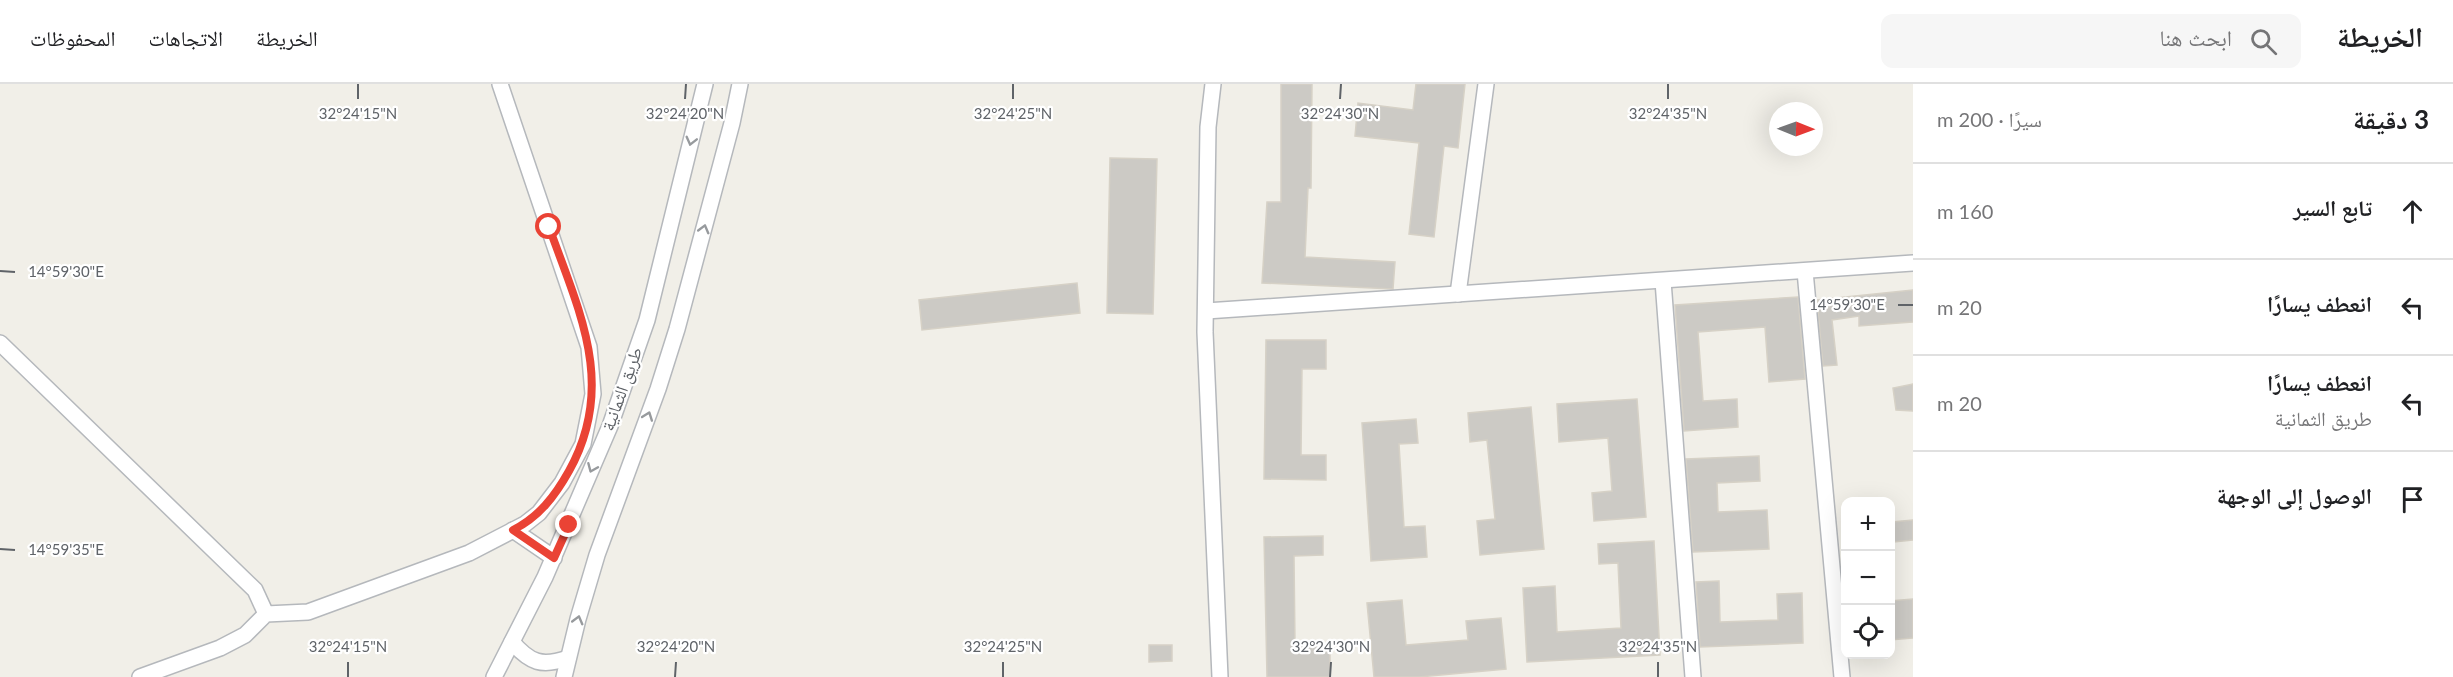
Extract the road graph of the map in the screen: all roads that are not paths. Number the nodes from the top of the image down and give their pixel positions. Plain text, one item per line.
1 (500, 84) edge
2 (705, 84) edge
3 (740, 84) edge
4 (1213, 84) edge
5 (1486, 84) edge
6 (1913, 263) edge
7 (1805, 271) junction
8 (1663, 280) junction
9 (1458, 294) junction
10 (1206, 310) junction
11 (0, 343) edge
12 (513, 530) junction
13 (554, 558) junction
14 (266, 614) junction
15 (512, 642) junction
16 (568, 658) junction
17 (140, 677) edge
18 (494, 677) edge
19 (564, 677) edge
20 (1220, 677) edge
21 (1693, 677) edge
22 (1842, 677) edge

1 - 12 street
2 -> 13 street, طريق الثمانية
16 -> 3 street
4 - 10 street
5 - 9 street
6 - 7 street
7 - 8 street
7 - 22 street
8 - 9 street
8 - 21 street
9 - 10 street
10 - 20 street
11 - 14 street
12 - 13 street
12 - 14 street
13 - 15 street, طريق الثمانية
14 - 17 street
15 - 16 street
15 - 18 street, طريق الثمانية
16 - 19 street

